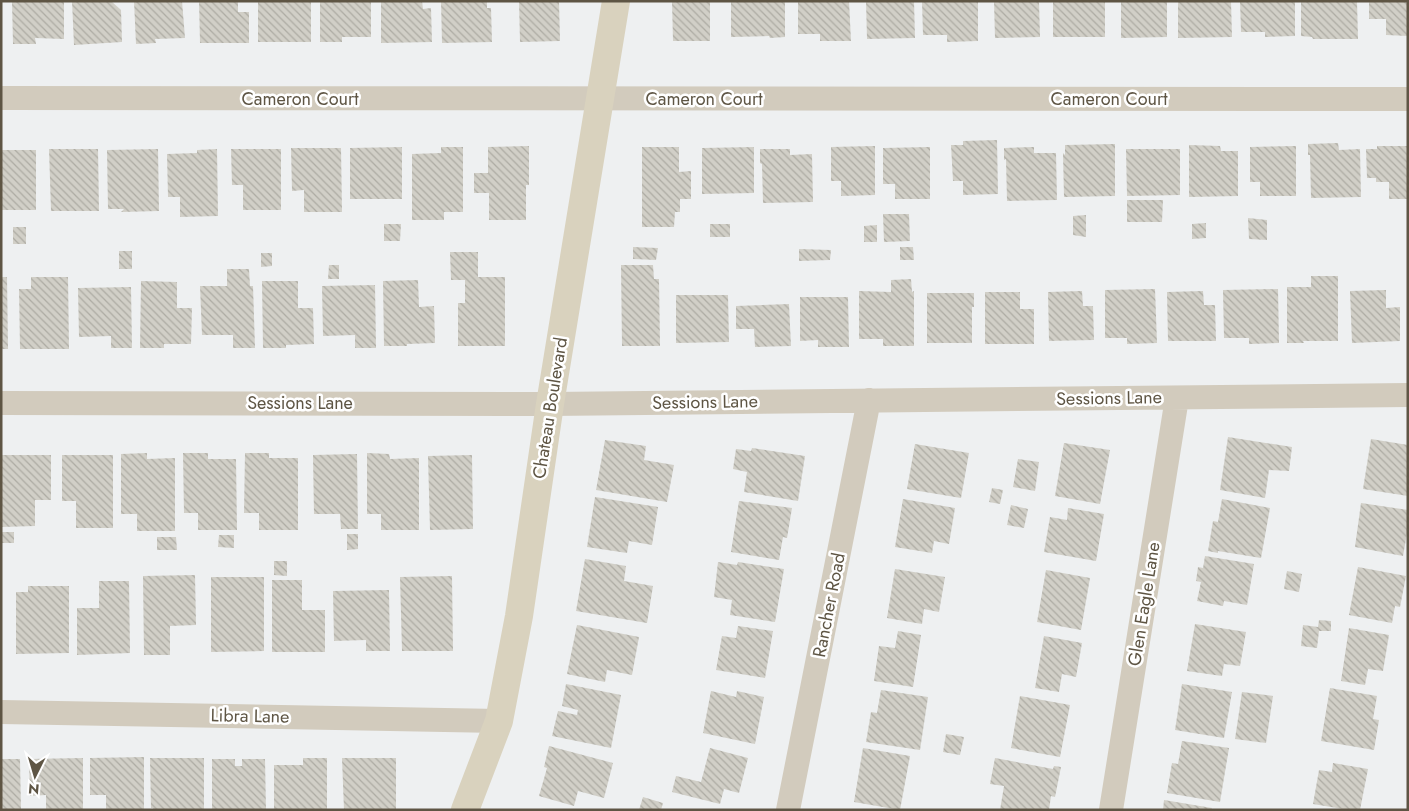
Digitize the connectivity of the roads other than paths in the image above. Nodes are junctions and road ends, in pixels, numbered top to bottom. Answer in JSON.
{"nodes":[{"id":1,"x":616,"y":1,"type":"edge"},
{"id":2,"x":1,"y":98,"type":"edge"},
{"id":3,"x":600,"y":99,"type":"junction"},
{"id":4,"x":1408,"y":99,"type":"edge"},
{"id":5,"x":1408,"y":395,"type":"edge"},
{"id":6,"x":1177,"y":398,"type":"junction"},
{"id":7,"x":869,"y":400,"type":"junction"},
{"id":8,"x":1,"y":403,"type":"edge"},
{"id":9,"x":550,"y":404,"type":"junction"},
{"id":10,"x":1,"y":712,"type":"edge"},
{"id":11,"x":499,"y":721,"type":"junction"},
{"id":12,"x":465,"y":810,"type":"edge"},
{"id":13,"x":788,"y":810,"type":"edge"},
{"id":14,"x":1111,"y":810,"type":"edge"}],
"edges":[{"from":1,"to":3,"type":"street","name":"Chateau Boulevard"},
{"from":2,"to":3,"type":"street","name":"Cameron Court"},
{"from":3,"to":4,"type":"street","name":"Cameron Court"},
{"from":3,"to":9,"type":"street","name":"Chateau Boulevard"},
{"from":5,"to":6,"type":"street","name":"Sessions Lane"},
{"from":6,"to":7,"type":"street","name":"Sessions Lane"},
{"from":6,"to":14,"type":"street","name":"Glen Eagle Lane"},
{"from":7,"to":9,"type":"street","name":"Sessions Lane"},
{"from":7,"to":13,"type":"street","name":"Rancher Road"},
{"from":8,"to":9,"type":"street","name":"Sessions Lane"},
{"from":9,"to":11,"type":"street","name":"Chateau Boulevard"},
{"from":10,"to":11,"type":"street","name":"Libra Lane"},
{"from":11,"to":12,"type":"street","name":"Chateau Boulevard"}]}
